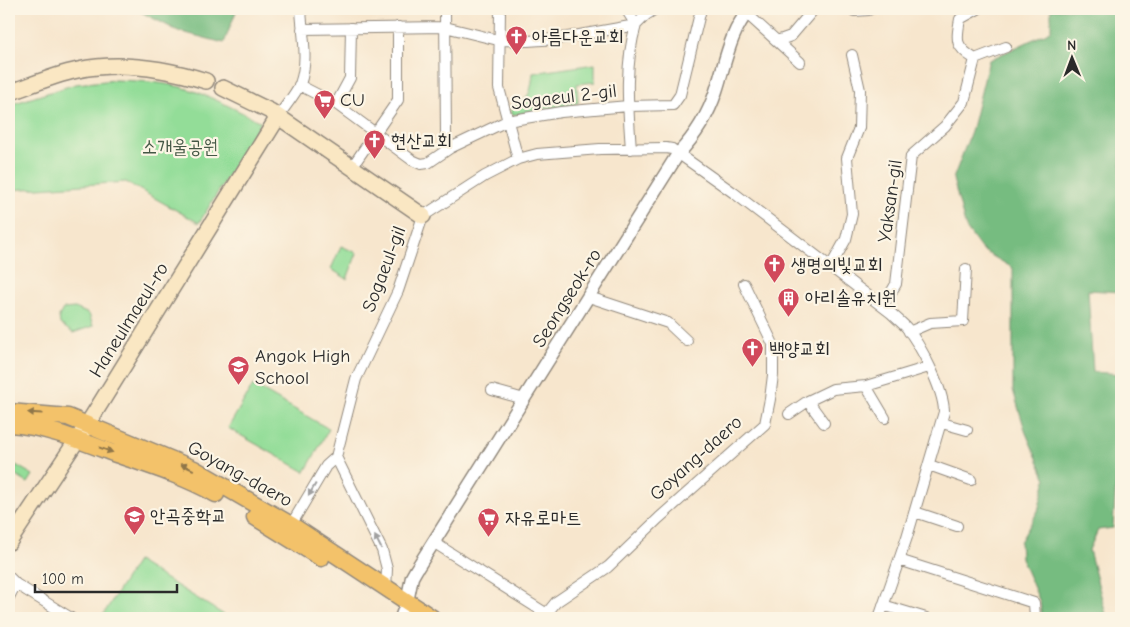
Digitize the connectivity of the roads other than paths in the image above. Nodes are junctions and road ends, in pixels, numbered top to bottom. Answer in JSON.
{"nodes":[{"id":1,"x":301,"y":9,"type":"edge"},
{"id":2,"x":445,"y":9,"type":"edge"},
{"id":3,"x":500,"y":9,"type":"edge"},
{"id":4,"x":626,"y":9,"type":"edge"},
{"id":5,"x":655,"y":9,"type":"edge"},
{"id":6,"x":701,"y":9,"type":"edge"},
{"id":7,"x":814,"y":9,"type":"edge"},
{"id":8,"x":869,"y":9,"type":"edge"},
{"id":9,"x":978,"y":9,"type":"edge"},
{"id":10,"x":748,"y":11,"type":"edge"},
{"id":11,"x":854,"y":11,"type":"dead end"},
{"id":12,"x":636,"y":25,"type":"junction"},
{"id":13,"x":444,"y":27,"type":"junction"},
{"id":14,"x":302,"y":28,"type":"junction"},
{"id":15,"x":351,"y":28,"type":"junction"},
{"id":16,"x":398,"y":28,"type":"junction"},
{"id":17,"x":498,"y":40,"type":"junction"},
{"id":18,"x":777,"y":41,"type":"junction"},
{"id":19,"x":1006,"y":47,"type":"dead end"},
{"id":20,"x":852,"y":55,"type":"dead end"},
{"id":21,"x":975,"y":59,"type":"junction"},
{"id":22,"x":800,"y":62,"type":"dead end"},
{"id":23,"x":206,"y":81,"type":"dead end"},
{"id":24,"x":299,"y":85,"type":"junction"},
{"id":25,"x":223,"y":88,"type":"dead end"},
{"id":26,"x":9,"y":93,"type":"edge"},
{"id":27,"x":336,"y":104,"type":"junction"},
{"id":28,"x":628,"y":106,"type":"junction"},
{"id":29,"x":278,"y":117,"type":"junction"},
{"id":30,"x":507,"y":121,"type":"junction"},
{"id":31,"x":376,"y":133,"type":"junction"},
{"id":32,"x":450,"y":148,"type":"junction"},
{"id":33,"x":631,"y":148,"type":"junction"},
{"id":34,"x":678,"y":154,"type":"junction"},
{"id":35,"x":518,"y":159,"type":"junction"},
{"id":36,"x":352,"y":167,"type":"junction"},
{"id":37,"x":423,"y":216,"type":"junction"},
{"id":38,"x":831,"y":266,"type":"junction"},
{"id":39,"x":966,"y":269,"type":"dead end"},
{"id":40,"x":744,"y":284,"type":"dead end"},
{"id":41,"x":590,"y":297,"type":"junction"},
{"id":42,"x":883,"y":306,"type":"junction"},
{"id":43,"x":909,"y":332,"type":"junction"},
{"id":44,"x":687,"y":340,"type":"dead end"},
{"id":45,"x":929,"y":367,"type":"junction"},
{"id":46,"x":866,"y":386,"type":"junction"},
{"id":47,"x":492,"y":390,"type":"dead end"},
{"id":48,"x":524,"y":399,"type":"junction"},
{"id":49,"x":808,"y":401,"type":"junction"},
{"id":50,"x":9,"y":412,"type":"edge"},
{"id":51,"x":789,"y":414,"type":"dead end"},
{"id":52,"x":885,"y":418,"type":"dead end"},
{"id":53,"x":824,"y":423,"type":"dead end"},
{"id":54,"x":942,"y":423,"type":"junction"},
{"id":55,"x":9,"y":424,"type":"edge"},
{"id":56,"x":87,"y":424,"type":"junction"},
{"id":57,"x":968,"y":430,"type":"dead end"},
{"id":58,"x":76,"y":440,"type":"junction"},
{"id":59,"x":336,"y":457,"type":"junction"},
{"id":60,"x":929,"y":465,"type":"junction"},
{"id":61,"x":971,"y":480,"type":"dead end"},
{"id":62,"x":914,"y":512,"type":"junction"},
{"id":63,"x":291,"y":525,"type":"junction"},
{"id":64,"x":957,"y":526,"type":"dead end"},
{"id":65,"x":9,"y":542,"type":"edge"},
{"id":66,"x":433,"y":542,"type":"junction"},
{"id":67,"x":899,"y":560,"type":"junction"},
{"id":68,"x":12,"y":581,"type":"edge"},
{"id":69,"x":386,"y":589,"type":"junction"},
{"id":70,"x":9,"y":597,"type":"edge"},
{"id":71,"x":883,"y":605,"type":"junction"},
{"id":72,"x":407,"y":613,"type":"edge"},
{"id":73,"x":545,"y":616,"type":"edge"},
{"id":74,"x":71,"y":618,"type":"edge"},
{"id":75,"x":432,"y":618,"type":"edge"},
{"id":76,"x":879,"y":618,"type":"edge"},
{"id":77,"x":926,"y":618,"type":"edge"},
{"id":78,"x":1035,"y":618,"type":"edge"}],
"edges":[{"from":1,"to":14,"type":"street"},
{"from":2,"to":13,"type":"street"},
{"from":3,"to":17,"type":"street"},
{"from":4,"to":12,"type":"street"},
{"from":5,"to":12,"type":"street"},
{"from":6,"to":28,"type":"street","name":"Sogaeul 2-gil"},
{"from":7,"to":18,"type":"street"},
{"from":8,"to":11,"type":"street"},
{"from":9,"to":21,"type":"street"},
{"from":10,"to":18,"type":"street"},
{"from":10,"to":34,"type":"street","name":"Seongseok-ro"},
{"from":12,"to":17,"type":"street"},
{"from":12,"to":28,"type":"street","name":"Sogaeul 2-gil"},
{"from":13,"to":16,"type":"street"},
{"from":13,"to":17,"type":"street"},
{"from":13,"to":32,"type":"street"},
{"from":14,"to":15,"type":"street"},
{"from":14,"to":24,"type":"street"},
{"from":15,"to":16,"type":"street"},
{"from":15,"to":27,"type":"street"},
{"from":16,"to":31,"type":"street"},
{"from":17,"to":30,"type":"street"},
{"from":18,"to":22,"type":"street"},
{"from":19,"to":21,"type":"street"},
{"from":20,"to":38,"type":"street"},
{"from":21,"to":42,"type":"street","name":"Yaksan-gil"},
{"from":23,"to":26,"type":"main road"},
{"from":24,"to":27,"type":"street","name":"Sogaeul 2-gil"},
{"from":24,"to":29,"type":"street"},
{"from":25,"to":29,"type":"main road"},
{"from":27,"to":31,"type":"street","name":"Sogaeul 2-gil"},
{"from":28,"to":30,"type":"street","name":"Sogaeul 2-gil"},
{"from":28,"to":33,"type":"street"},
{"from":29,"to":36,"type":"main road"},
{"from":29,"to":56,"type":"main road","name":"Haneulmaeul-ro"},
{"from":30,"to":32,"type":"street","name":"Sogaeul 2-gil"},
{"from":30,"to":35,"type":"street"},
{"from":31,"to":32,"type":"street","name":"Sogaeul 2-gil"},
{"from":31,"to":36,"type":"street"},
{"from":33,"to":34,"type":"street","name":"Sogaeul-gil"},
{"from":33,"to":35,"type":"street","name":"Sogaeul-gil"},
{"from":34,"to":38,"type":"street"},
{"from":34,"to":41,"type":"street","name":"Seongseok-ro"},
{"from":35,"to":37,"type":"street","name":"Sogaeul-gil"},
{"from":36,"to":37,"type":"main road"},
{"from":37,"to":59,"type":"street","name":"Sogaeul-gil"},
{"from":38,"to":42,"type":"street"},
{"from":39,"to":43,"type":"street"},
{"from":40,"to":73,"type":"street","name":"Goyang-daero"},
{"from":41,"to":44,"type":"street"},
{"from":41,"to":48,"type":"street","name":"Seongseok-ro"},
{"from":42,"to":43,"type":"street"},
{"from":43,"to":45,"type":"street"},
{"from":45,"to":46,"type":"street"},
{"from":45,"to":54,"type":"street"},
{"from":46,"to":49,"type":"street"},
{"from":46,"to":52,"type":"street"},
{"from":47,"to":48,"type":"street"},
{"from":48,"to":66,"type":"street","name":"Seongseok-ro"},
{"from":49,"to":51,"type":"street"},
{"from":49,"to":53,"type":"street"},
{"from":56,"to":50,"type":"main road","name":"Goyang-daero","one_way":true},
{"from":54,"to":57,"type":"street"},
{"from":54,"to":60,"type":"street"},
{"from":55,"to":58,"type":"main road","name":"Goyang-daero"},
{"from":56,"to":58,"type":"main road","name":"Haneulmaeul-ro"},
{"from":63,"to":56,"type":"main road","name":"Goyang-daero","one_way":true},
{"from":58,"to":65,"type":"main road","name":"Haneulmaeul-ro"},
{"from":58,"to":72,"type":"main road","name":"Goyang-daero","one_way":true},
{"from":59,"to":63,"type":"street","one_way":true},
{"from":69,"to":59,"type":"street","one_way":true},
{"from":60,"to":61,"type":"street"},
{"from":60,"to":62,"type":"street"},
{"from":62,"to":64,"type":"street"},
{"from":62,"to":67,"type":"street"},
{"from":63,"to":69,"type":"main road","name":"Goyang-daero"},
{"from":66,"to":72,"type":"street","name":"Seongseok-ro"},
{"from":66,"to":73,"type":"street"},
{"from":67,"to":71,"type":"street"},
{"from":67,"to":78,"type":"street"},
{"from":68,"to":70,"type":"street"},
{"from":68,"to":74,"type":"street"},
{"from":69,"to":72,"type":"main road","name":"Goyang-daero"},
{"from":71,"to":76,"type":"street"},
{"from":71,"to":77,"type":"street"},
{"from":72,"to":75,"type":"main road","name":"Goyang-daero"}]}
